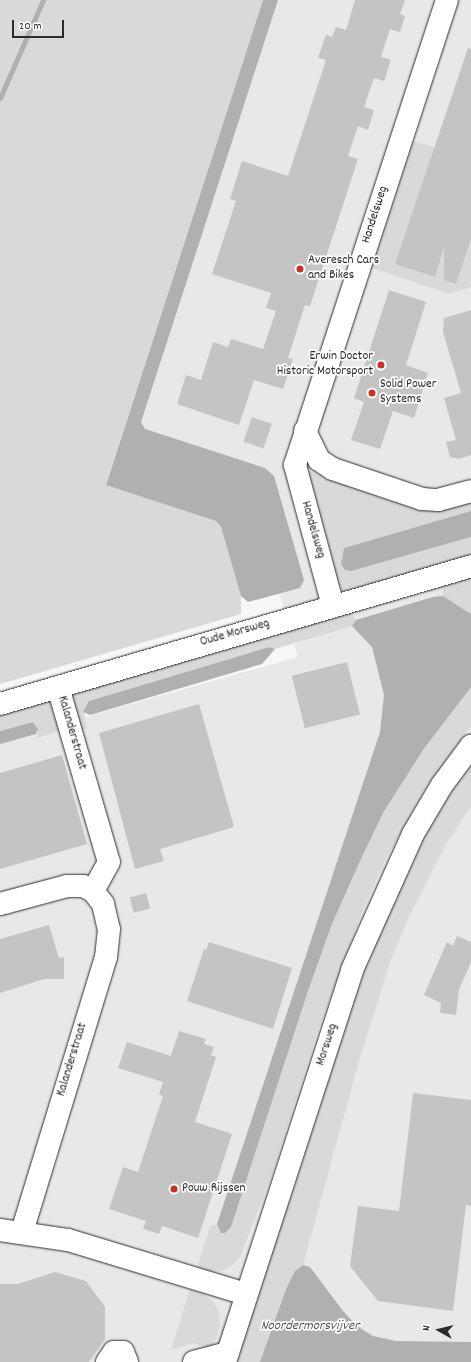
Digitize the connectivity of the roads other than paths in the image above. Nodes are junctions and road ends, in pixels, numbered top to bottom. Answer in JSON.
{"nodes":[{"id":1,"x":447,"y":0,"type":"edge"},
{"id":2,"x":305,"y":431,"type":"junction"},
{"id":3,"x":471,"y":491,"type":"edge"},
{"id":4,"x":471,"y":566,"type":"edge"},
{"id":5,"x":333,"y":606,"type":"junction"},
{"id":6,"x":58,"y":687,"type":"junction"},
{"id":7,"x":0,"y":704,"type":"edge"},
{"id":8,"x":471,"y":746,"type":"edge"},
{"id":9,"x":93,"y":891,"type":"junction"},
{"id":10,"x":0,"y":904,"type":"edge"},
{"id":11,"x":0,"y":1230,"type":"edge"},
{"id":12,"x":22,"y":1231,"type":"junction"},
{"id":13,"x":246,"y":1294,"type":"junction"},
{"id":14,"x":226,"y":1357,"type":"edge"},
{"id":15,"x":107,"y":1362,"type":"edge"},
{"id":16,"x":127,"y":1362,"type":"edge"},
{"id":17,"x":194,"y":1362,"type":"edge"}],
"edges":[{"from":1,"to":2,"type":"street","name":"Handelsweg"},
{"from":2,"to":3,"type":"street"},
{"from":2,"to":5,"type":"street","name":"Handelsweg"},
{"from":4,"to":5,"type":"street","name":"Oude Morsweg"},
{"from":5,"to":6,"type":"street","name":"Oude Morsweg"},
{"from":6,"to":7,"type":"street","name":"Oude Morsweg"},
{"from":6,"to":9,"type":"street","name":"Kalanderstraat"},
{"from":8,"to":13,"type":"street","name":"Morsweg"},
{"from":9,"to":10,"type":"street"},
{"from":9,"to":12,"type":"street","name":"Kalanderstraat"},
{"from":11,"to":12,"type":"street"},
{"from":12,"to":13,"type":"street"},
{"from":13,"to":14,"type":"street","name":"Morsweg"},
{"from":14,"to":17,"type":"street"},
{"from":15,"to":16,"type":"street"}]}
